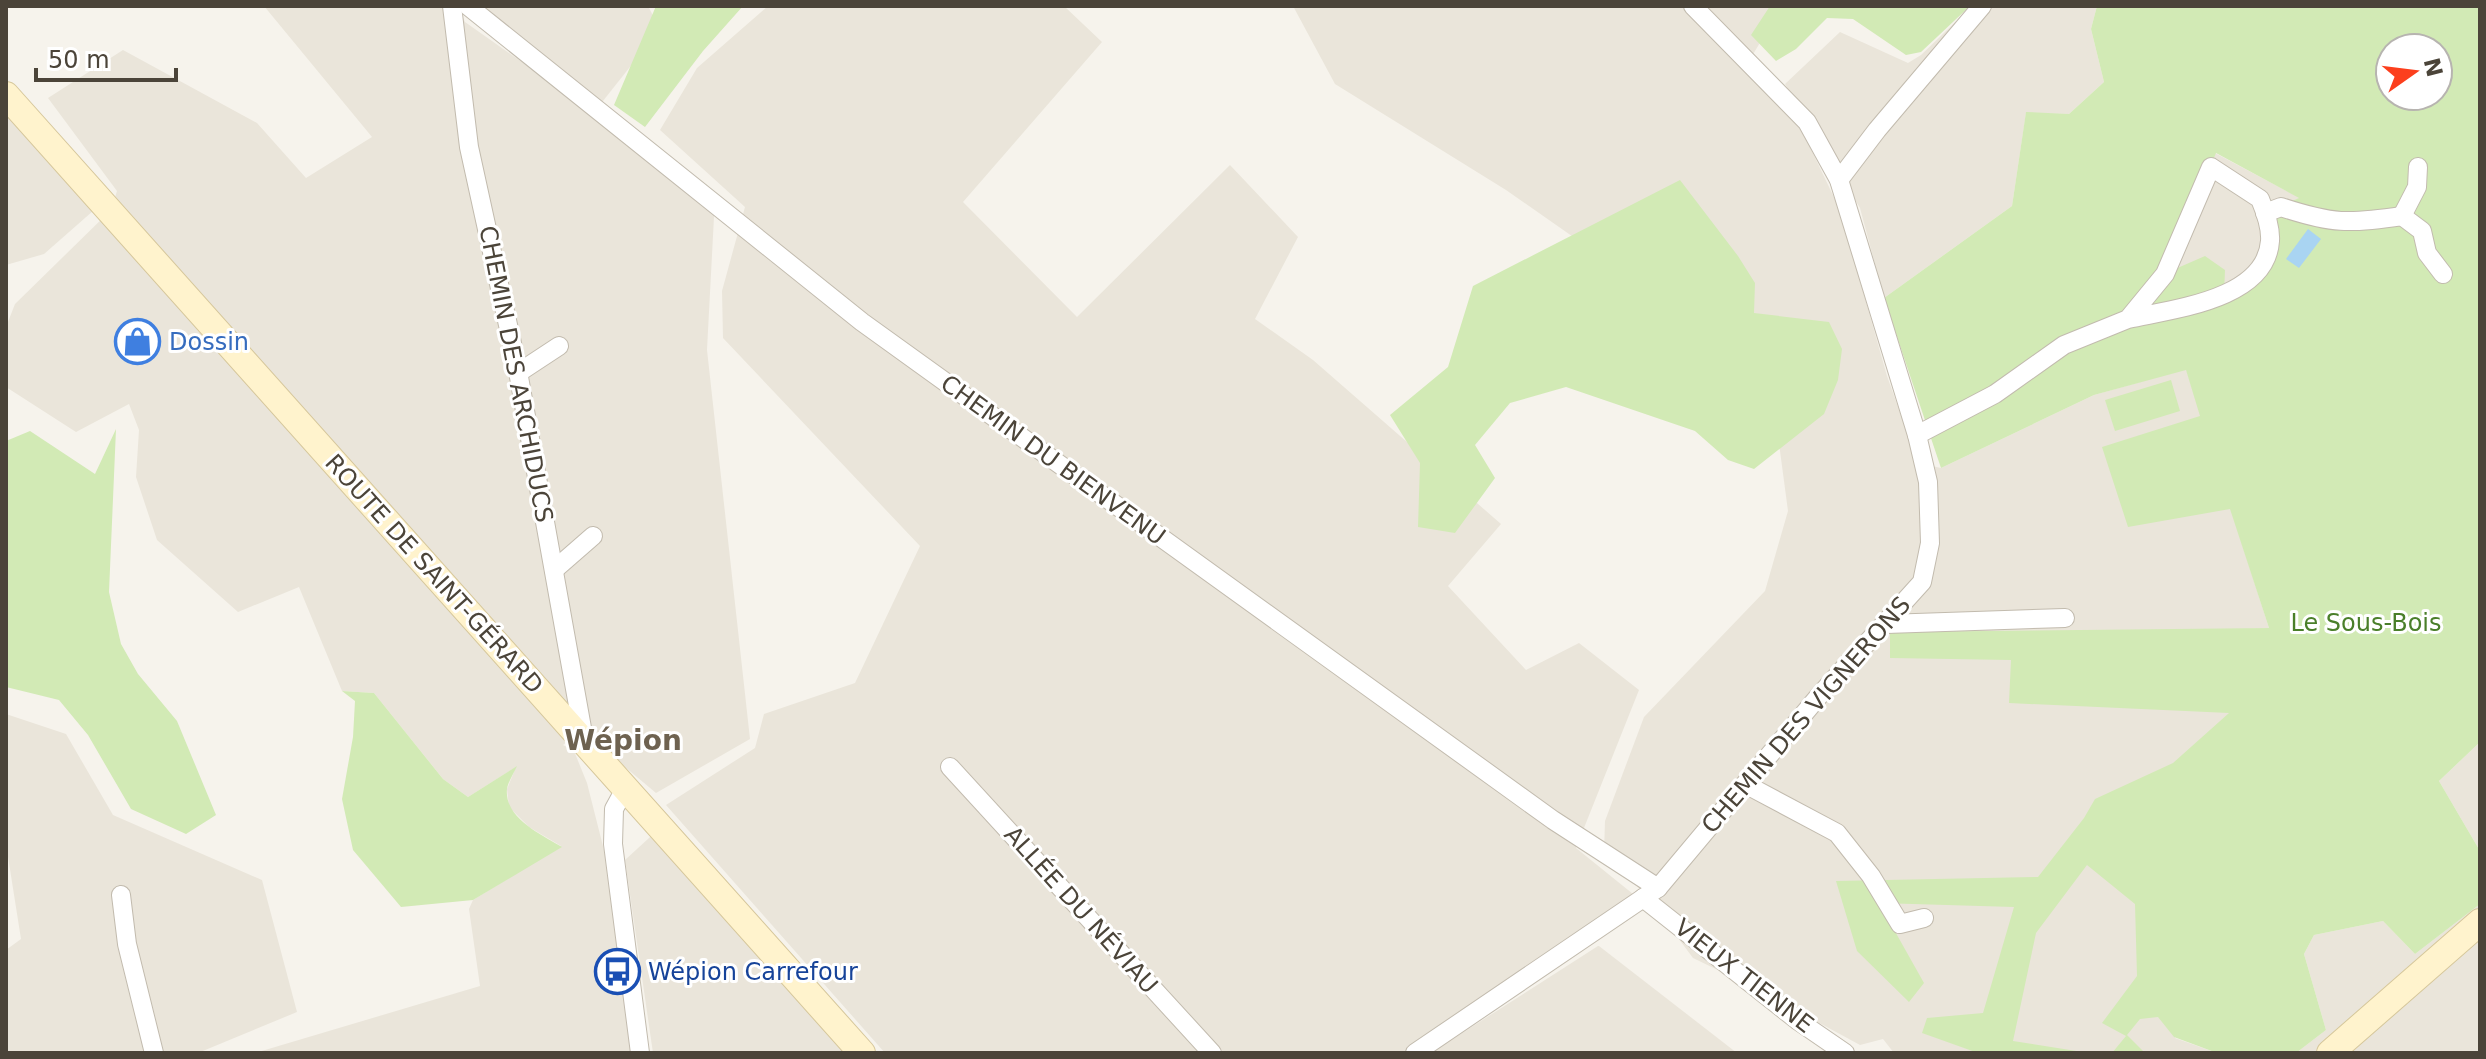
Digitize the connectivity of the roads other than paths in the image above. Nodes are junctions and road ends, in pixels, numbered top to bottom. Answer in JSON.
{"nodes":[{"id":1,"x":452,"y":6,"type":"edge"},
{"id":2,"x":468,"y":6,"type":"edge"},
{"id":3,"x":1693,"y":6,"type":"edge"},
{"id":4,"x":1982,"y":6,"type":"edge"},
{"id":5,"x":6,"y":95,"type":"edge"},
{"id":6,"x":2418,"y":167,"type":"dead end"},
{"id":7,"x":1839,"y":180,"type":"junction"},
{"id":8,"x":2265,"y":213,"type":"junction"},
{"id":9,"x":2402,"y":216,"type":"junction"},
{"id":10,"x":2443,"y":274,"type":"dead end"},
{"id":11,"x":2128,"y":319,"type":"junction"},
{"id":12,"x":559,"y":346,"type":"dead end"},
{"id":13,"x":518,"y":373,"type":"junction"},
{"id":14,"x":1917,"y":435,"type":"junction"},
{"id":15,"x":593,"y":536,"type":"dead end"},
{"id":16,"x":554,"y":570,"type":"junction"},
{"id":17,"x":2065,"y":618,"type":"dead end"},
{"id":18,"x":1886,"y":624,"type":"junction"},
{"id":19,"x":584,"y":742,"type":"junction"},
{"id":20,"x":950,"y":767,"type":"dead end"},
{"id":21,"x":1745,"y":784,"type":"junction"},
{"id":22,"x":626,"y":787,"type":"junction"},
{"id":23,"x":1651,"y":893,"type":"junction"},
{"id":24,"x":121,"y":895,"type":"dead end"},
{"id":25,"x":1924,"y":918,"type":"dead end"},
{"id":26,"x":2480,"y":922,"type":"edge"},
{"id":27,"x":154,"y":1053,"type":"edge"},
{"id":28,"x":640,"y":1053,"type":"edge"},
{"id":29,"x":862,"y":1053,"type":"edge"},
{"id":30,"x":1212,"y":1053,"type":"edge"},
{"id":31,"x":1415,"y":1053,"type":"edge"},
{"id":32,"x":1845,"y":1053,"type":"edge"},
{"id":33,"x":2330,"y":1053,"type":"edge"}],
"edges":[{"from":1,"to":13,"type":"street","name":"CHEMIN DES ARCHIDUCS"},
{"from":2,"to":23,"type":"street","name":"CHEMIN DU BIENVENU"},
{"from":3,"to":7,"type":"street","name":"CHEMIN DES VIGNERONS"},
{"from":4,"to":7,"type":"street"},
{"from":5,"to":19,"type":"main road","name":"ROUTE DE SAINT-GÉRARD"},
{"from":6,"to":9,"type":"street"},
{"from":7,"to":14,"type":"street","name":"CHEMIN DES VIGNERONS"},
{"from":8,"to":9,"type":"street"},
{"from":8,"to":11,"type":"street"},
{"from":8,"to":11,"type":"street"},
{"from":9,"to":10,"type":"street"},
{"from":11,"to":14,"type":"street"},
{"from":12,"to":13,"type":"street"},
{"from":13,"to":16,"type":"street","name":"CHEMIN DES ARCHIDUCS"},
{"from":14,"to":18,"type":"street","name":"CHEMIN DES VIGNERONS"},
{"from":15,"to":16,"type":"street"},
{"from":16,"to":19,"type":"street","name":"CHEMIN DES ARCHIDUCS"},
{"from":17,"to":18,"type":"street"},
{"from":18,"to":21,"type":"street","name":"CHEMIN DES VIGNERONS"},
{"from":19,"to":22,"type":"main road","name":"ROUTE DE SAINT-GÉRARD"},
{"from":20,"to":30,"type":"street","name":"ALLÉE DU NÉVIAU"},
{"from":21,"to":23,"type":"street","name":"CHEMIN DES VIGNERONS"},
{"from":21,"to":25,"type":"street"},
{"from":22,"to":28,"type":"street"},
{"from":22,"to":29,"type":"main road","name":"ROUTE DE SAINT-GÉRARD"},
{"from":23,"to":31,"type":"street","name":"CHEMIN DES VIGNERONS"},
{"from":23,"to":32,"type":"street","name":"VIEUX TIENNE"},
{"from":24,"to":27,"type":"street"},
{"from":26,"to":33,"type":"main road"}]}
